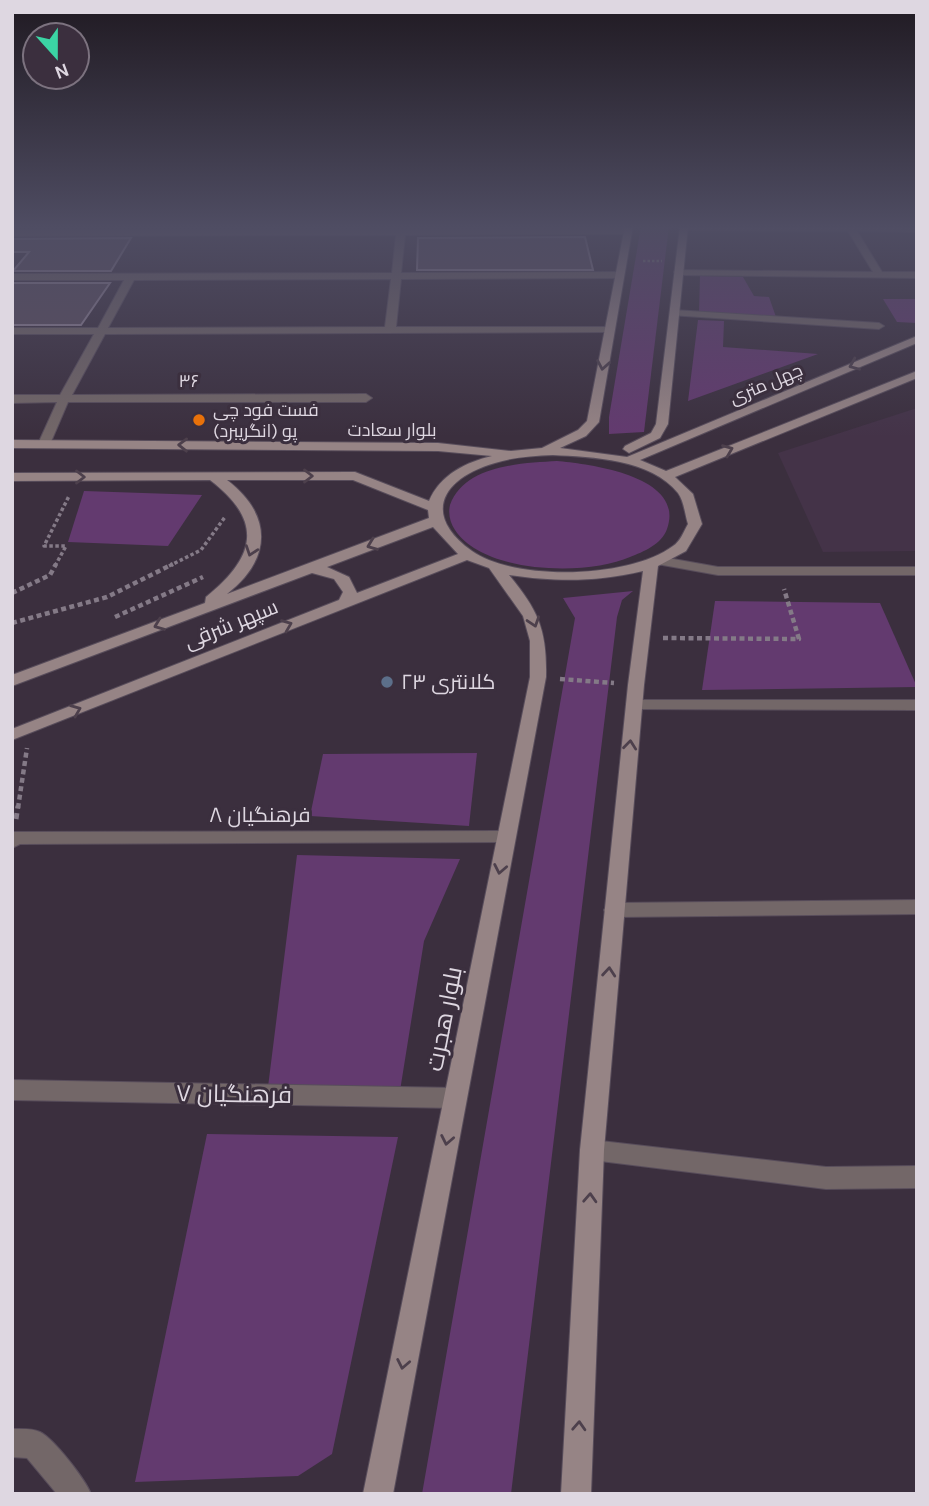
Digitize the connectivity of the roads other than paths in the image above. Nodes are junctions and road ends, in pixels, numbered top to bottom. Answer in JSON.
{"nodes":[{"id":1,"x":120,"y":296,"type":"edge"},
{"id":2,"x":394,"y":296,"type":"edge"},
{"id":3,"x":615,"y":296,"type":"edge"},
{"id":4,"x":676,"y":296,"type":"edge"},
{"id":5,"x":674,"y":313,"type":"junction"},
{"id":6,"x":879,"y":326,"type":"dead end"},
{"id":7,"x":390,"y":330,"type":"junction"},
{"id":8,"x":609,"y":330,"type":"junction"},
{"id":9,"x":12,"y":331,"type":"edge"},
{"id":10,"x":101,"y":331,"type":"junction"},
{"id":11,"x":917,"y":339,"type":"edge"},
{"id":12,"x":917,"y":374,"type":"edge"},
{"id":13,"x":366,"y":398,"type":"dead end"},
{"id":14,"x":12,"y":399,"type":"edge"},
{"id":15,"x":64,"y":399,"type":"junction"},
{"id":16,"x":44,"y":443,"type":"junction"},
{"id":17,"x":12,"y":444,"type":"edge"},
{"id":18,"x":348,"y":447,"type":"junction"},
{"id":19,"x":526,"y":453,"type":"junction"},
{"id":20,"x":613,"y":457,"type":"junction"},
{"id":21,"x":628,"y":461,"type":"junction"},
{"id":22,"x":355,"y":475,"type":"junction"},
{"id":23,"x":665,"y":476,"type":"junction"},
{"id":24,"x":12,"y":477,"type":"edge"},
{"id":25,"x":214,"y":477,"type":"junction"},
{"id":26,"x":435,"y":514,"type":"junction"},
{"id":27,"x":467,"y":555,"type":"junction"},
{"id":28,"x":657,"y":563,"type":"junction"},
{"id":29,"x":495,"y":567,"type":"junction"},
{"id":30,"x":309,"y":568,"type":"junction"},
{"id":31,"x":917,"y":571,"type":"edge"},
{"id":32,"x":346,"y":601,"type":"junction"},
{"id":33,"x":194,"y":612,"type":"junction"},
{"id":34,"x":12,"y":681,"type":"edge"},
{"id":35,"x":635,"y":695,"type":"junction"},
{"id":36,"x":917,"y":705,"type":"edge"},
{"id":37,"x":12,"y":736,"type":"edge"},
{"id":38,"x":506,"y":837,"type":"junction"},
{"id":39,"x":13,"y":840,"type":"edge"},
{"id":40,"x":917,"y":907,"type":"edge"},
{"id":41,"x":614,"y":911,"type":"junction"},
{"id":42,"x":12,"y":1090,"type":"edge"},
{"id":43,"x":455,"y":1098,"type":"junction"},
{"id":44,"x":592,"y":1150,"type":"junction"},
{"id":45,"x":917,"y":1177,"type":"edge"},
{"id":46,"x":12,"y":1443,"type":"edge"},
{"id":47,"x":76,"y":1494,"type":"edge"},
{"id":48,"x":378,"y":1494,"type":"edge"},
{"id":49,"x":576,"y":1494,"type":"edge"}],
"edges":[{"from":1,"to":10,"type":"street"},
{"from":2,"to":7,"type":"street"},
{"from":3,"to":8,"type":"main road"},
{"from":4,"to":5,"type":"main road"},
{"from":5,"to":6,"type":"street"},
{"from":5,"to":20,"type":"main road"},
{"from":7,"to":8,"type":"street"},
{"from":7,"to":10,"type":"street"},
{"from":8,"to":19,"type":"main road","one_way":true},
{"from":9,"to":10,"type":"street"},
{"from":10,"to":15,"type":"street"},
{"from":11,"to":21,"type":"main road","name":"چهل متری","one_way":true},
{"from":23,"to":12,"type":"main road","one_way":true},
{"from":13,"to":15,"type":"street","name":"۳۶"},
{"from":14,"to":15,"type":"street","name":"۳۶"},
{"from":15,"to":16,"type":"street"},
{"from":16,"to":17,"type":"main road","name":"بلوار سعادت"},
{"from":18,"to":16,"type":"main road","name":"بلوار سعادت","one_way":true},
{"from":18,"to":19,"type":"main road","name":"بلوار سعادت"},
{"from":18,"to":22,"type":"main road"},
{"from":19,"to":20,"type":"main road"},
{"from":19,"to":26,"type":"main road"},
{"from":20,"to":21,"type":"main road"},
{"from":21,"to":23,"type":"main road"},
{"from":25,"to":22,"type":"main road","one_way":true},
{"from":22,"to":26,"type":"main road"},
{"from":23,"to":28,"type":"main road"},
{"from":24,"to":25,"type":"main road","one_way":true},
{"from":25,"to":33,"type":"main road","one_way":true},
{"from":26,"to":27,"type":"main road"},
{"from":26,"to":30,"type":"main road","name":"سپهر شرقی","one_way":true},
{"from":27,"to":29,"type":"main road"},
{"from":27,"to":32,"type":"main road","name":"سپهر شرقی"},
{"from":28,"to":29,"type":"main road"},
{"from":28,"to":31,"type":"street"},
{"from":28,"to":35,"type":"main road"},
{"from":29,"to":38,"type":"main road","name":"بلوار هجرت","one_way":true},
{"from":30,"to":32,"type":"main road"},
{"from":30,"to":33,"type":"main road","name":"سپهر شرقی"},
{"from":37,"to":32,"type":"main road","name":"سپهر شرقی","one_way":true},
{"from":33,"to":34,"type":"main road","name":"سپهر شرقی","one_way":true},
{"from":35,"to":36,"type":"street"},
{"from":41,"to":35,"type":"main road","one_way":true},
{"from":38,"to":39,"type":"street","name":"فرهنگیان ۸"},
{"from":38,"to":43,"type":"main road","name":"بلوار هجرت","one_way":true},
{"from":40,"to":41,"type":"street"},
{"from":44,"to":41,"type":"main road","one_way":true},
{"from":42,"to":43,"type":"street","name":"فرهنگیان ۷"},
{"from":43,"to":48,"type":"main road","name":"بلوار هجرت","one_way":true},
{"from":44,"to":45,"type":"street"},
{"from":49,"to":44,"type":"main road","one_way":true},
{"from":46,"to":47,"type":"street"}]}
